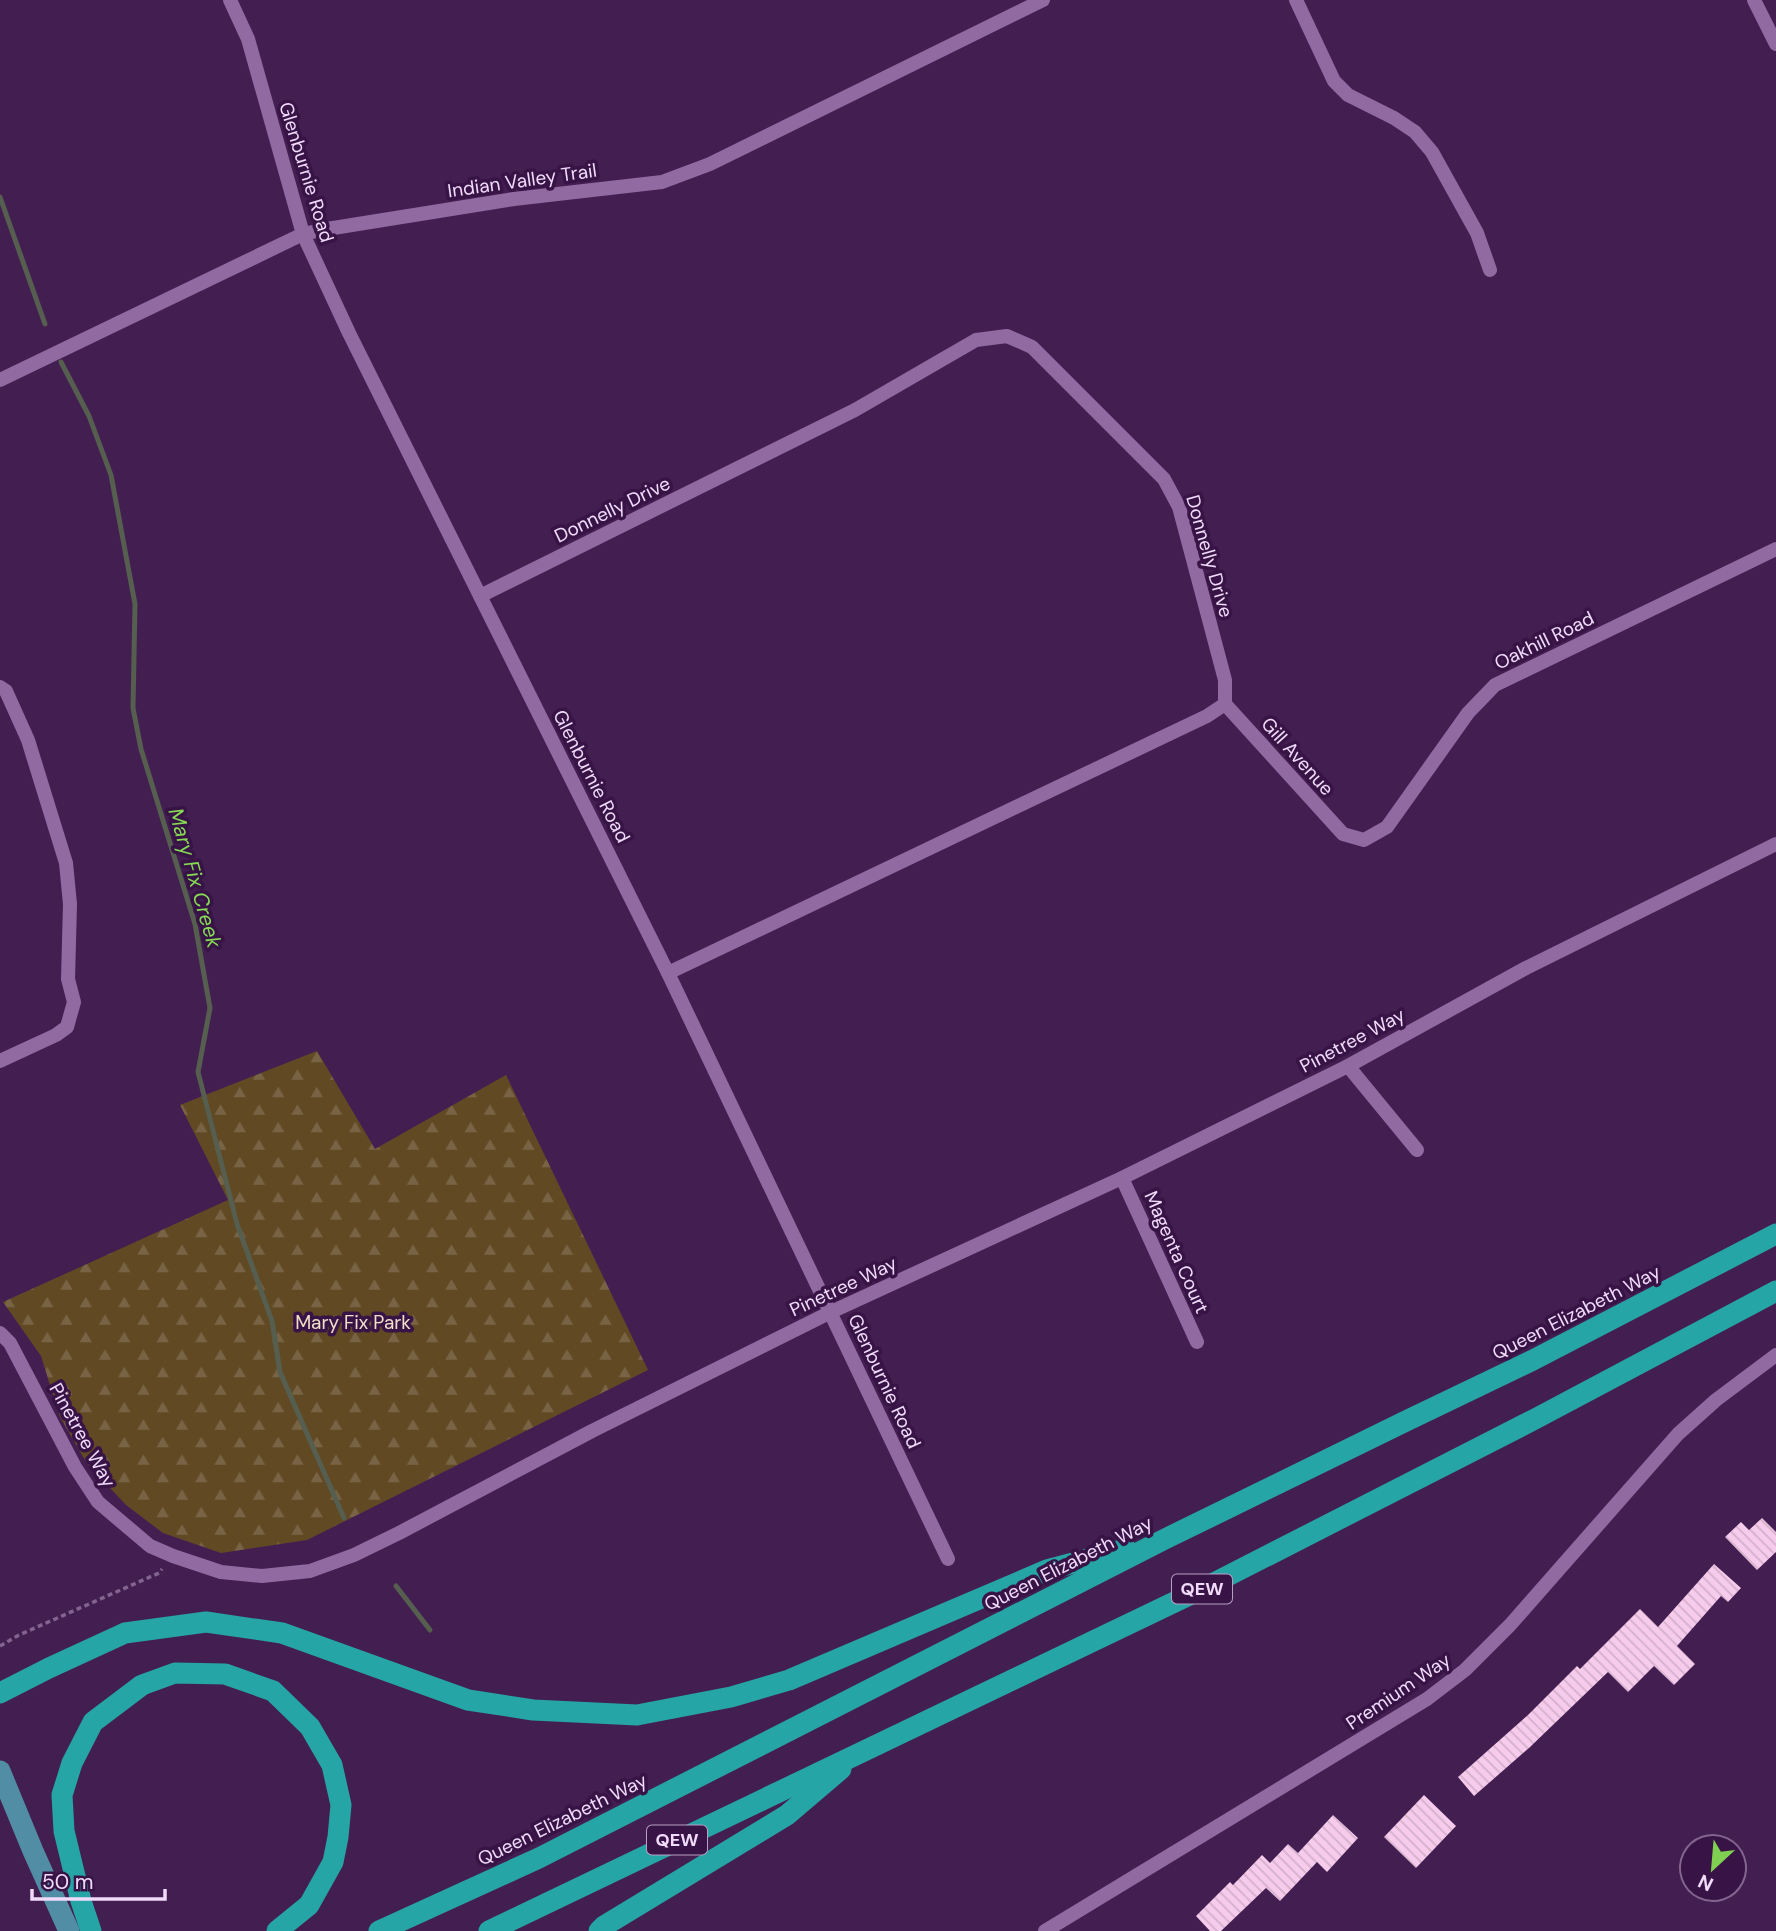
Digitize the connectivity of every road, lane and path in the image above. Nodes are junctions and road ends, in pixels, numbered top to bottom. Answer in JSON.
{"nodes":[{"id":1,"x":230,"y":0,"type":"edge"},
{"id":2,"x":1043,"y":0,"type":"edge"},
{"id":3,"x":1296,"y":0,"type":"edge"},
{"id":4,"x":1754,"y":0,"type":"edge"},
{"id":5,"x":1776,"y":44,"type":"edge"},
{"id":6,"x":303,"y":234,"type":"junction"},
{"id":7,"x":1490,"y":270,"type":"dead end"},
{"id":8,"x":0,"y":380,"type":"edge"},
{"id":9,"x":1776,"y":549,"type":"edge"},
{"id":10,"x":480,"y":596,"type":"junction"},
{"id":11,"x":0,"y":687,"type":"edge"},
{"id":12,"x":1225,"y":704,"type":"junction"},
{"id":13,"x":1343,"y":835,"type":"joint"},
{"id":14,"x":1776,"y":844,"type":"edge"},
{"id":15,"x":668,"y":973,"type":"junction"},
{"id":16,"x":0,"y":1062,"type":"edge"},
{"id":17,"x":1348,"y":1066,"type":"junction"},
{"id":18,"x":1417,"y":1150,"type":"dead end"},
{"id":19,"x":1122,"y":1178,"type":"junction"},
{"id":20,"x":1776,"y":1234,"type":"edge"},
{"id":21,"x":1776,"y":1291,"type":"edge"},
{"id":22,"x":831,"y":1312,"type":"junction"},
{"id":23,"x":0,"y":1333,"type":"edge"},
{"id":24,"x":1197,"y":1342,"type":"dead end"},
{"id":25,"x":1776,"y":1355,"type":"edge"},
{"id":26,"x":1165,"y":1539,"type":"junction"},
{"id":27,"x":173,"y":1556,"type":"junction"},
{"id":28,"x":948,"y":1559,"type":"dead end"},
{"id":29,"x":0,"y":1646,"type":"edge"},
{"id":30,"x":0,"y":1693,"type":"edge"},
{"id":31,"x":864,"y":1750,"type":"junction"},
{"id":32,"x":0,"y":1770,"type":"edge"},
{"id":33,"x":69,"y":1931,"type":"edge"},
{"id":34,"x":91,"y":1931,"type":"edge"},
{"id":35,"x":277,"y":1931,"type":"edge"},
{"id":36,"x":379,"y":1931,"type":"edge"},
{"id":37,"x":489,"y":1931,"type":"edge"},
{"id":38,"x":599,"y":1931,"type":"edge"},
{"id":39,"x":1045,"y":1931,"type":"edge"}],
"edges":[{"from":1,"to":6,"type":"street","name":"Glenburnie Road"},
{"from":2,"to":6,"type":"street","name":"Indian Valley Trail"},
{"from":3,"to":7,"type":"street"},
{"from":4,"to":5,"type":"street"},
{"from":6,"to":8,"type":"street","name":"Indian Valley Trail"},
{"from":6,"to":10,"type":"street","name":"Glenburnie Road"},
{"from":9,"to":13,"type":"street","name":"Oakhill Road"},
{"from":10,"to":12,"type":"street","name":"Donnelly Drive"},
{"from":10,"to":15,"type":"street","name":"Glenburnie Road"},
{"from":11,"to":16,"type":"street"},
{"from":12,"to":13,"type":"street","name":"Gill Avenue"},
{"from":12,"to":15,"type":"street"},
{"from":14,"to":17,"type":"street","name":"Pinetree Way"},
{"from":15,"to":22,"type":"street","name":"Glenburnie Road"},
{"from":17,"to":18,"type":"street"},
{"from":17,"to":19,"type":"street","name":"Pinetree Way"},
{"from":19,"to":22,"type":"street","name":"Pinetree Way"},
{"from":19,"to":24,"type":"street","name":"Magenta Court"},
{"from":20,"to":26,"type":"highway","name":"Queen Elizabeth Way","number":"QEW"},
{"from":21,"to":31,"type":"highway","number":"QEW"},
{"from":22,"to":27,"type":"street","name":"Pinetree Way"},
{"from":22,"to":28,"type":"street","name":"Glenburnie Road"},
{"from":23,"to":27,"type":"street","name":"Pinetree Way"},
{"from":25,"to":39,"type":"street","name":"Premium Way"},
{"from":26,"to":30,"type":"highway"},
{"from":26,"to":36,"type":"highway","name":"Queen Elizabeth Way","number":"QEW"},
{"from":27,"to":29,"type":"path"},
{"from":31,"to":37,"type":"highway","number":"QEW"},
{"from":31,"to":38,"type":"highway"},
{"from":32,"to":33,"type":"main road"},
{"from":34,"to":35,"type":"highway"}]}
